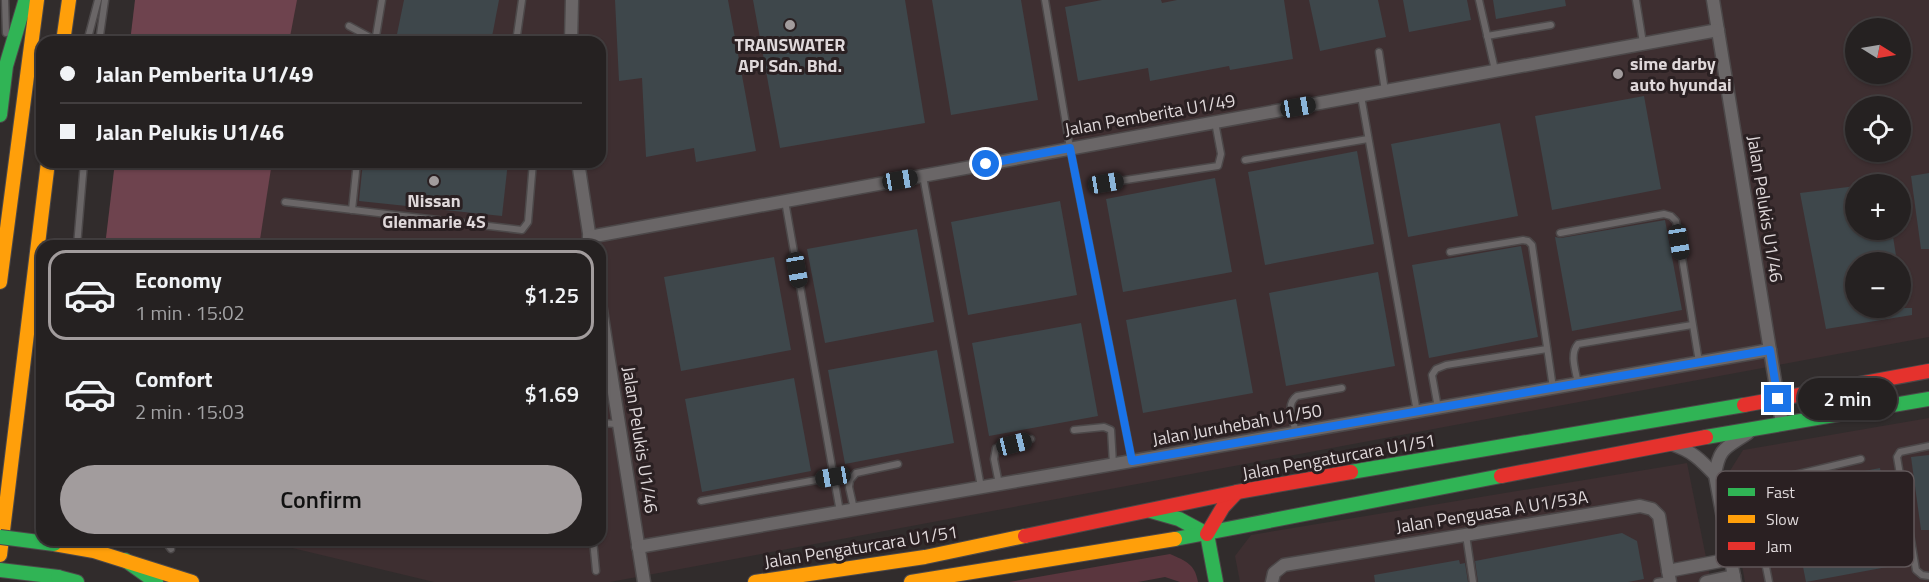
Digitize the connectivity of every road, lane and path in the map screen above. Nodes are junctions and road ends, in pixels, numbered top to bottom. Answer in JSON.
{"nodes":[{"id":1,"x":5,"y":0,"type":"edge"},
{"id":2,"x":26,"y":0,"type":"edge"},
{"id":3,"x":36,"y":0,"type":"edge"},
{"id":4,"x":69,"y":0,"type":"edge"},
{"id":5,"x":98,"y":0,"type":"edge"},
{"id":6,"x":105,"y":0,"type":"edge"},
{"id":7,"x":382,"y":0,"type":"edge"},
{"id":8,"x":522,"y":0,"type":"edge"},
{"id":9,"x":572,"y":0,"type":"edge"},
{"id":10,"x":1045,"y":0,"type":"edge"},
{"id":11,"x":1479,"y":0,"type":"edge"},
{"id":12,"x":1636,"y":0,"type":"edge"},
{"id":13,"x":1713,"y":0,"type":"edge"},
{"id":14,"x":1551,"y":25,"type":"dead end"},
{"id":15,"x":349,"y":26,"type":"dead end"},
{"id":16,"x":1718,"y":30,"type":"junction"},
{"id":17,"x":64,"y":36,"type":"edge"},
{"id":18,"x":89,"y":36,"type":"edge"},
{"id":19,"x":100,"y":36,"type":"edge"},
{"id":20,"x":366,"y":36,"type":"edge"},
{"id":21,"x":376,"y":36,"type":"edge"},
{"id":22,"x":517,"y":36,"type":"edge"},
{"id":23,"x":571,"y":36,"type":"edge"},
{"id":24,"x":1487,"y":36,"type":"junction"},
{"id":25,"x":1643,"y":43,"type":"junction"},
{"id":26,"x":1379,"y":52,"type":"dead end"},
{"id":27,"x":6,"y":66,"type":"junction"},
{"id":28,"x":1495,"y":70,"type":"junction"},
{"id":29,"x":1385,"y":91,"type":"junction"},
{"id":30,"x":1361,"y":95,"type":"junction"},
{"id":31,"x":0,"y":115,"type":"edge"},
{"id":32,"x":1215,"y":122,"type":"junction"},
{"id":33,"x":1368,"y":139,"type":"junction"},
{"id":34,"x":1070,"y":148,"type":"junction"},
{"id":35,"x":1245,"y":160,"type":"dead end"},
{"id":36,"x":47,"y":168,"type":"edge"},
{"id":37,"x":54,"y":168,"type":"edge"},
{"id":38,"x":84,"y":168,"type":"edge"},
{"id":39,"x":356,"y":168,"type":"edge"},
{"id":40,"x":532,"y":168,"type":"edge"},
{"id":41,"x":579,"y":168,"type":"edge"},
{"id":42,"x":923,"y":176,"type":"junction"},
{"id":43,"x":1106,"y":183,"type":"dead end"},
{"id":44,"x":785,"y":201,"type":"junction"},
{"id":45,"x":285,"y":202,"type":"dead end"},
{"id":46,"x":352,"y":210,"type":"junction"},
{"id":47,"x":40,"y":225,"type":"junction"},
{"id":48,"x":1560,"y":233,"type":"dead end"},
{"id":49,"x":38,"y":240,"type":"edge"},
{"id":50,"x":78,"y":240,"type":"edge"},
{"id":51,"x":590,"y":240,"type":"edge"},
{"id":52,"x":595,"y":240,"type":"edge"},
{"id":53,"x":1450,"y":252,"type":"dead end"},
{"id":54,"x":36,"y":258,"type":"edge"},
{"id":55,"x":0,"y":282,"type":"edge"},
{"id":56,"x":1692,"y":325,"type":"junction"},
{"id":57,"x":1547,"y":349,"type":"junction"},
{"id":58,"x":1770,"y":350,"type":"junction"},
{"id":59,"x":606,"y":360,"type":"edge"},
{"id":60,"x":1699,"y":363,"type":"junction"},
{"id":61,"x":1929,"y":371,"type":"edge"},
{"id":62,"x":1578,"y":384,"type":"junction"},
{"id":63,"x":1342,"y":388,"type":"dead end"},
{"id":64,"x":1553,"y":388,"type":"junction"},
{"id":65,"x":1778,"y":399,"type":"junction"},
{"id":66,"x":1929,"y":399,"type":"edge"},
{"id":67,"x":1438,"y":408,"type":"junction"},
{"id":68,"x":1417,"y":412,"type":"junction"},
{"id":69,"x":606,"y":423,"type":"edge"},
{"id":70,"x":619,"y":424,"type":"junction"},
{"id":71,"x":1782,"y":424,"type":"junction"},
{"id":72,"x":1754,"y":429,"type":"junction"},
{"id":73,"x":1074,"y":430,"type":"dead end"},
{"id":74,"x":1296,"y":433,"type":"junction"},
{"id":75,"x":1031,"y":439,"type":"dead end"},
{"id":76,"x":1668,"y":443,"type":"junction"},
{"id":77,"x":1929,"y":446,"type":"edge"},
{"id":78,"x":1861,"y":459,"type":"dead end"},
{"id":79,"x":1132,"y":461,"type":"junction"},
{"id":80,"x":898,"y":464,"type":"dead end"},
{"id":81,"x":1113,"y":464,"type":"junction"},
{"id":82,"x":1812,"y":471,"type":"edge"},
{"id":83,"x":1899,"y":471,"type":"edge"},
{"id":84,"x":1715,"y":475,"type":"junction"},
{"id":85,"x":833,"y":477,"type":"junction"},
{"id":86,"x":1716,"y":480,"type":"edge"},
{"id":87,"x":999,"y":484,"type":"junction"},
{"id":88,"x":981,"y":488,"type":"junction"},
{"id":89,"x":1237,"y":492,"type":"junction"},
{"id":90,"x":701,"y":501,"type":"dead end"},
{"id":91,"x":854,"y":510,"type":"junction"},
{"id":92,"x":1147,"y":510,"type":"junction"},
{"id":93,"x":840,"y":512,"type":"junction"},
{"id":94,"x":1235,"y":529,"type":"junction"},
{"id":95,"x":1207,"y":534,"type":"junction"},
{"id":96,"x":1466,"y":535,"type":"junction"},
{"id":97,"x":0,"y":537,"type":"edge"},
{"id":98,"x":1184,"y":538,"type":"junction"},
{"id":99,"x":36,"y":542,"type":"edge"},
{"id":100,"x":65,"y":546,"type":"edge"},
{"id":101,"x":169,"y":546,"type":"edge"},
{"id":102,"x":594,"y":546,"type":"edge"},
{"id":103,"x":638,"y":547,"type":"junction"},
{"id":104,"x":171,"y":549,"type":"dead end"},
{"id":105,"x":0,"y":555,"type":"edge"},
{"id":106,"x":1211,"y":556,"type":"junction"},
{"id":107,"x":1914,"y":558,"type":"edge"},
{"id":108,"x":125,"y":560,"type":"junction"},
{"id":109,"x":1716,"y":564,"type":"edge"},
{"id":110,"x":1766,"y":567,"type":"edge"},
{"id":111,"x":0,"y":570,"type":"edge"},
{"id":112,"x":596,"y":571,"type":"dead end"},
{"id":113,"x":1929,"y":576,"type":"edge"},
{"id":114,"x":1666,"y":579,"type":"edge"},
{"id":115,"x":1734,"y":579,"type":"edge"},
{"id":116,"x":77,"y":582,"type":"edge"},
{"id":117,"x":156,"y":582,"type":"edge"},
{"id":118,"x":192,"y":582,"type":"edge"},
{"id":119,"x":644,"y":582,"type":"edge"},
{"id":120,"x":755,"y":582,"type":"edge"},
{"id":121,"x":912,"y":582,"type":"edge"},
{"id":122,"x":1216,"y":582,"type":"edge"},
{"id":123,"x":1272,"y":582,"type":"edge"},
{"id":124,"x":1473,"y":582,"type":"edge"},
{"id":125,"x":1706,"y":582,"type":"edge"},
{"id":126,"x":1769,"y":582,"type":"edge"}],
"edges":[{"from":1,"to":27,"type":"lane"},
{"from":2,"to":27,"type":"main road"},
{"from":3,"to":55,"type":"main road"},
{"from":4,"to":17,"type":"main road"},
{"from":5,"to":18,"type":"lane"},
{"from":6,"to":19,"type":"lane"},
{"from":7,"to":21,"type":"lane"},
{"from":8,"to":22,"type":"lane"},
{"from":9,"to":23,"type":"street"},
{"from":10,"to":34,"type":"lane"},
{"from":11,"to":24,"type":"lane"},
{"from":12,"to":25,"type":"lane"},
{"from":13,"to":16,"type":"street","name":"Jalan Pelukis U1/46"},
{"from":14,"to":24,"type":"lane"},
{"from":15,"to":20,"type":"lane"},
{"from":16,"to":25,"type":"street","name":"Jalan Pemberita U1/49"},
{"from":16,"to":58,"type":"street","name":"Jalan Pelukis U1/46"},
{"from":24,"to":28,"type":"lane"},
{"from":25,"to":28,"type":"street","name":"Jalan Pemberita U1/49"},
{"from":26,"to":29,"type":"lane"},
{"from":27,"to":31,"type":"main road"},
{"from":28,"to":29,"type":"street","name":"Jalan Pemberita U1/49"},
{"from":29,"to":30,"type":"street","name":"Jalan Pemberita U1/49"},
{"from":30,"to":32,"type":"street","name":"Jalan Pemberita U1/49"},
{"from":30,"to":33,"type":"lane"},
{"from":32,"to":34,"type":"street","name":"Jalan Pemberita U1/49"},
{"from":32,"to":43,"type":"lane"},
{"from":33,"to":35,"type":"lane"},
{"from":33,"to":68,"type":"lane"},
{"from":34,"to":42,"type":"street","name":"Jalan Pemberita U1/49"},
{"from":34,"to":79,"type":"lane"},
{"from":36,"to":47,"type":"main road"},
{"from":37,"to":47,"type":"lane"},
{"from":38,"to":50,"type":"lane"},
{"from":39,"to":46,"type":"lane"},
{"from":40,"to":46,"type":"lane"},
{"from":41,"to":51,"type":"street"},
{"from":42,"to":44,"type":"street","name":"Jalan Pemberita U1/49"},
{"from":42,"to":88,"type":"lane"},
{"from":44,"to":52,"type":"street","name":"Jalan Pemberita U1/49"},
{"from":44,"to":85,"type":"lane"},
{"from":45,"to":46,"type":"lane"},
{"from":47,"to":49,"type":"main road"},
{"from":48,"to":56,"type":"lane"},
{"from":53,"to":57,"type":"lane"},
{"from":54,"to":105,"type":"main road"},
{"from":56,"to":60,"type":"lane"},
{"from":56,"to":62,"type":"lane"},
{"from":57,"to":64,"type":"lane"},
{"from":57,"to":67,"type":"lane"},
{"from":58,"to":60,"type":"street","name":"Jalan Juruhebah U1/50"},
{"from":58,"to":65,"type":"street","name":"Jalan Pelukis U1/46"},
{"from":59,"to":70,"type":"street","name":"Jalan Pelukis U1/46"},
{"from":60,"to":62,"type":"street","name":"Jalan Juruhebah U1/50"},
{"from":61,"to":65,"type":"main road","name":"Jalan Pengaturcara U1/51"},
{"from":62,"to":64,"type":"street","name":"Jalan Juruhebah U1/50"},
{"from":63,"to":74,"type":"lane"},
{"from":64,"to":67,"type":"street","name":"Jalan Juruhebah U1/50"},
{"from":65,"to":71,"type":"street","name":"Jalan Pelukis U1/46"},
{"from":65,"to":89,"type":"main road","name":"Jalan Pengaturcara U1/51"},
{"from":66,"to":71,"type":"main road"},
{"from":67,"to":68,"type":"street","name":"Jalan Juruhebah U1/50"},
{"from":68,"to":74,"type":"street","name":"Jalan Juruhebah U1/50"},
{"from":69,"to":70,"type":"lane"},
{"from":70,"to":103,"type":"street","name":"Jalan Pelukis U1/46"},
{"from":71,"to":72,"type":"main road"},
{"from":72,"to":76,"type":"main road"},
{"from":72,"to":84,"type":"street"},
{"from":73,"to":81,"type":"lane"},
{"from":74,"to":79,"type":"street","name":"Jalan Juruhebah U1/50"},
{"from":75,"to":87,"type":"lane"},
{"from":76,"to":84,"type":"street"},
{"from":76,"to":94,"type":"main road"},
{"from":77,"to":83,"type":"lane"},
{"from":78,"to":82,"type":"lane"},
{"from":79,"to":81,"type":"street","name":"Jalan Juruhebah U1/50"},
{"from":80,"to":91,"type":"lane"},
{"from":81,"to":87,"type":"street","name":"Jalan Juruhebah U1/50"},
{"from":84,"to":86,"type":"street"},
{"from":85,"to":90,"type":"lane"},
{"from":85,"to":93,"type":"lane"},
{"from":87,"to":88,"type":"street","name":"Jalan Juruhebah U1/50"},
{"from":88,"to":91,"type":"street","name":"Jalan Juruhebah U1/50"},
{"from":89,"to":92,"type":"main road","name":"Jalan Pengaturcara U1/51"},
{"from":89,"to":95,"type":"main road"},
{"from":91,"to":93,"type":"street","name":"Jalan Juruhebah U1/50"},
{"from":92,"to":95,"type":"main road"},
{"from":92,"to":120,"type":"main road","name":"Jalan Pengaturcara U1/51"},
{"from":93,"to":103,"type":"street","name":"Jalan Juruhebah U1/50"},
{"from":94,"to":95,"type":"main road"},
{"from":94,"to":106,"type":"main road"},
{"from":95,"to":98,"type":"main road"},
{"from":95,"to":106,"type":"main road"},
{"from":96,"to":114,"type":"street","name":"Jalan Penguasa A U1/53A"},
{"from":96,"to":123,"type":"street","name":"Jalan Penguasa A U1/53A"},
{"from":96,"to":124,"type":"lane"},
{"from":97,"to":99,"type":"main road","bridge":true},
{"from":98,"to":106,"type":"main road"},
{"from":98,"to":121,"type":"main road"},
{"from":100,"to":108,"type":"main road"},
{"from":101,"to":104,"type":"lane"},
{"from":102,"to":112,"type":"lane"},
{"from":103,"to":119,"type":"street","name":"Jalan Pelukis U1/46"},
{"from":106,"to":122,"type":"main road"},
{"from":107,"to":113,"type":"lane"},
{"from":108,"to":117,"type":"main road"},
{"from":108,"to":118,"type":"main road"},
{"from":109,"to":114,"type":"street"},
{"from":110,"to":126,"type":"lane"},
{"from":111,"to":116,"type":"main road"},
{"from":115,"to":125,"type":"street"}]}
